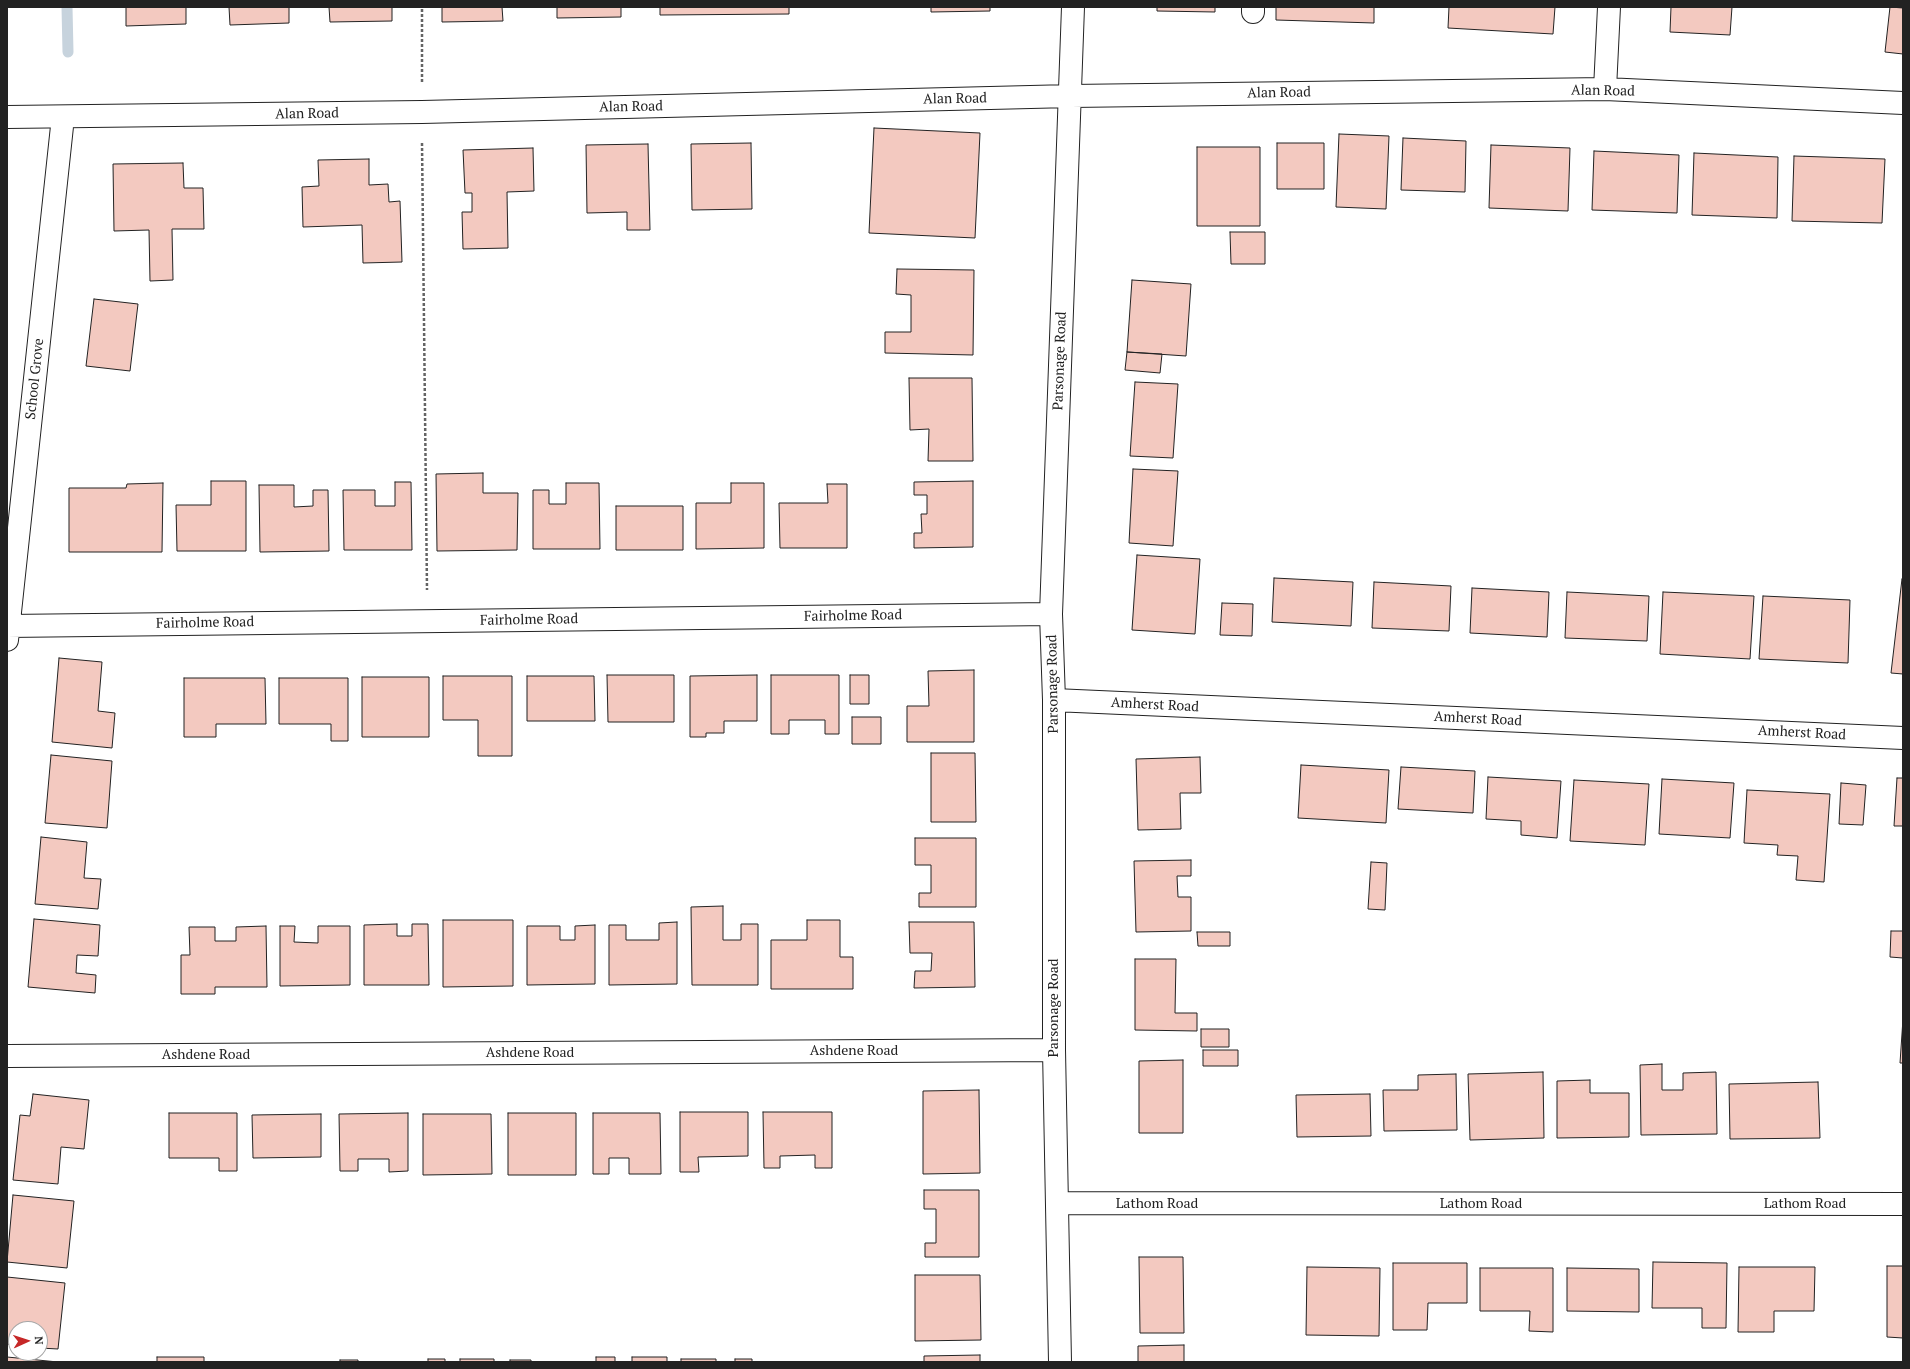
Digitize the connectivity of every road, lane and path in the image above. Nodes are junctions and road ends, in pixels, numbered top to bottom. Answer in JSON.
{"nodes":[{"id":1,"x":422,"y":7,"type":"edge"},
{"id":2,"x":1073,"y":7,"type":"edge"},
{"id":3,"x":1609,"y":7,"type":"edge"},
{"id":4,"x":1605,"y":90,"type":"junction"},
{"id":5,"x":1070,"y":96,"type":"junction"},
{"id":6,"x":1903,"y":103,"type":"edge"},
{"id":7,"x":422,"y":112,"type":"junction"},
{"id":8,"x":7,"y":117,"type":"edge"},
{"id":9,"x":63,"y":117,"type":"junction"},
{"id":10,"x":1051,"y":614,"type":"junction"},
{"id":11,"x":427,"y":620,"type":"junction"},
{"id":12,"x":8,"y":630,"type":"edge"},
{"id":13,"x":1054,"y":700,"type":"junction"},
{"id":14,"x":1903,"y":738,"type":"edge"},
{"id":15,"x":1054,"y":1050,"type":"junction"},
{"id":16,"x":7,"y":1056,"type":"edge"},
{"id":17,"x":1058,"y":1204,"type":"junction"},
{"id":18,"x":1903,"y":1204,"type":"edge"},
{"id":19,"x":1060,"y":1362,"type":"edge"}],
"edges":[{"from":1,"to":7,"type":"path"},
{"from":2,"to":5,"type":"street","name":"Parsonage Road"},
{"from":3,"to":4,"type":"street"},
{"from":4,"to":5,"type":"street","name":"Alan Road"},
{"from":4,"to":6,"type":"street","name":"Alan Road"},
{"from":5,"to":7,"type":"street","name":"Alan Road"},
{"from":5,"to":10,"type":"street","name":"Parsonage Road"},
{"from":7,"to":9,"type":"street","name":"Alan Road"},
{"from":7,"to":11,"type":"path"},
{"from":8,"to":9,"type":"street","name":"Alan Road"},
{"from":9,"to":12,"type":"street","name":"School Grove"},
{"from":10,"to":11,"type":"street","name":"Fairholme Road"},
{"from":10,"to":13,"type":"street","name":"Parsonage Road"},
{"from":11,"to":12,"type":"street","name":"Fairholme Road"},
{"from":13,"to":14,"type":"street","name":"Amherst Road"},
{"from":13,"to":15,"type":"street","name":"Parsonage Road"},
{"from":15,"to":16,"type":"street","name":"Ashdene Road"},
{"from":15,"to":17,"type":"street","name":"Parsonage Road"},
{"from":17,"to":18,"type":"street","name":"Lathom Road"},
{"from":17,"to":19,"type":"street","name":"Parsonage Road"}]}
